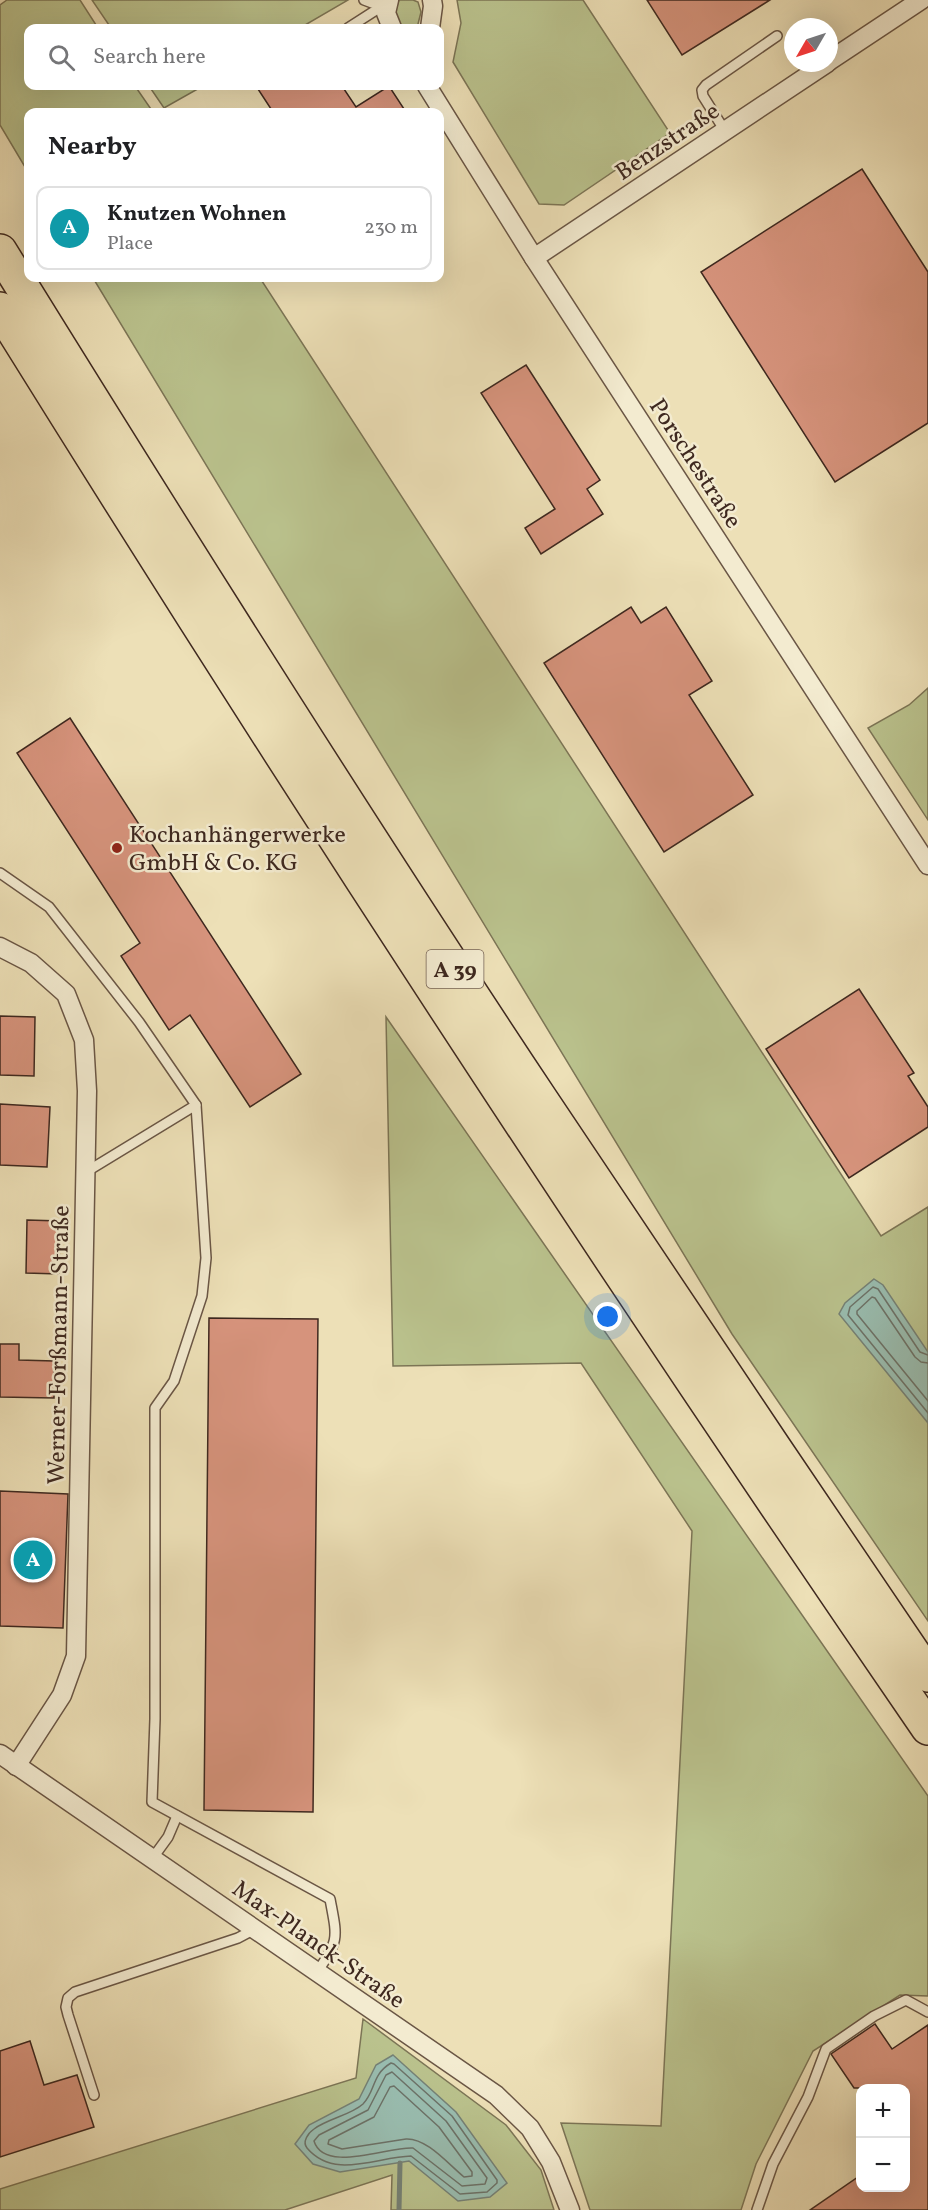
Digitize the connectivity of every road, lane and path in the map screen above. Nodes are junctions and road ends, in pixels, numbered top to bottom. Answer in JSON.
{"nodes":[{"id":1,"x":364,"y":0,"type":"edge"},
{"id":2,"x":432,"y":0,"type":"edge"},
{"id":3,"x":921,"y":0,"type":"edge"},
{"id":4,"x":388,"y":2,"type":"edge"},
{"id":5,"x":354,"y":24,"type":"edge"},
{"id":6,"x":390,"y":24,"type":"edge"},
{"id":7,"x":431,"y":24,"type":"edge"},
{"id":8,"x":777,"y":36,"type":"dead end"},
{"id":9,"x":838,"y":55,"type":"edge"},
{"id":10,"x":813,"y":72,"type":"edge"},
{"id":11,"x":429,"y":90,"type":"edge"},
{"id":12,"x":441,"y":108,"type":"edge"},
{"id":13,"x":444,"y":113,"type":"edge"},
{"id":14,"x":725,"y":131,"type":"junction"},
{"id":15,"x":0,"y":251,"type":"edge"},
{"id":16,"x":534,"y":258,"type":"junction"},
{"id":17,"x":0,"y":309,"type":"edge"},
{"id":18,"x":928,"y":865,"type":"edge"},
{"id":19,"x":0,"y":873,"type":"edge"},
{"id":20,"x":0,"y":947,"type":"edge"},
{"id":21,"x":196,"y":1105,"type":"junction"},
{"id":22,"x":86,"y":1172,"type":"junction"},
{"id":23,"x":928,"y":1675,"type":"edge"},
{"id":24,"x":928,"y":1728,"type":"edge"},
{"id":25,"x":0,"y":1755,"type":"edge"},
{"id":26,"x":16,"y":1766,"type":"junction"},
{"id":27,"x":177,"y":1816,"type":"junction"},
{"id":28,"x":152,"y":1859,"type":"junction"},
{"id":29,"x":255,"y":1929,"type":"junction"},
{"id":30,"x":317,"y":1972,"type":"junction"},
{"id":31,"x":928,"y":2012,"type":"edge"},
{"id":32,"x":94,"y":2095,"type":"dead end"},
{"id":33,"x":570,"y":2210,"type":"edge"},
{"id":34,"x":757,"y":2210,"type":"edge"}],
"edges":[{"from":1,"to":4,"type":"lane"},
{"from":2,"to":7,"type":"street"},
{"from":3,"to":9,"type":"street","name":"Benzstraße"},
{"from":4,"to":5,"type":"lane"},
{"from":4,"to":6,"type":"street"},
{"from":8,"to":14,"type":"lane"},
{"from":10,"to":14,"type":"street","name":"Benzstraße"},
{"from":11,"to":12,"type":"street","name":"Porschestraße"},
{"from":13,"to":16,"type":"street","name":"Porschestraße"},
{"from":14,"to":16,"type":"street","name":"Benzstraße"},
{"from":15,"to":23,"type":"highway","number":"A 39"},
{"from":16,"to":18,"type":"street","name":"Porschestraße"},
{"from":17,"to":24,"type":"highway","number":"A 39"},
{"from":19,"to":21,"type":"lane"},
{"from":20,"to":22,"type":"street","name":"Werner-Forßmann-Straße"},
{"from":21,"to":22,"type":"lane"},
{"from":21,"to":27,"type":"lane"},
{"from":22,"to":26,"type":"street","name":"Werner-Forßmann-Straße"},
{"from":25,"to":26,"type":"street","name":"Max-Planck-Straße"},
{"from":26,"to":28,"type":"street","name":"Max-Planck-Straße"},
{"from":27,"to":28,"type":"lane"},
{"from":27,"to":30,"type":"lane"},
{"from":28,"to":29,"type":"street","name":"Max-Planck-Straße"},
{"from":29,"to":30,"type":"street","name":"Max-Planck-Straße"},
{"from":29,"to":32,"type":"lane"},
{"from":30,"to":33,"type":"street","name":"Max-Planck-Straße"},
{"from":31,"to":34,"type":"lane"}]}
